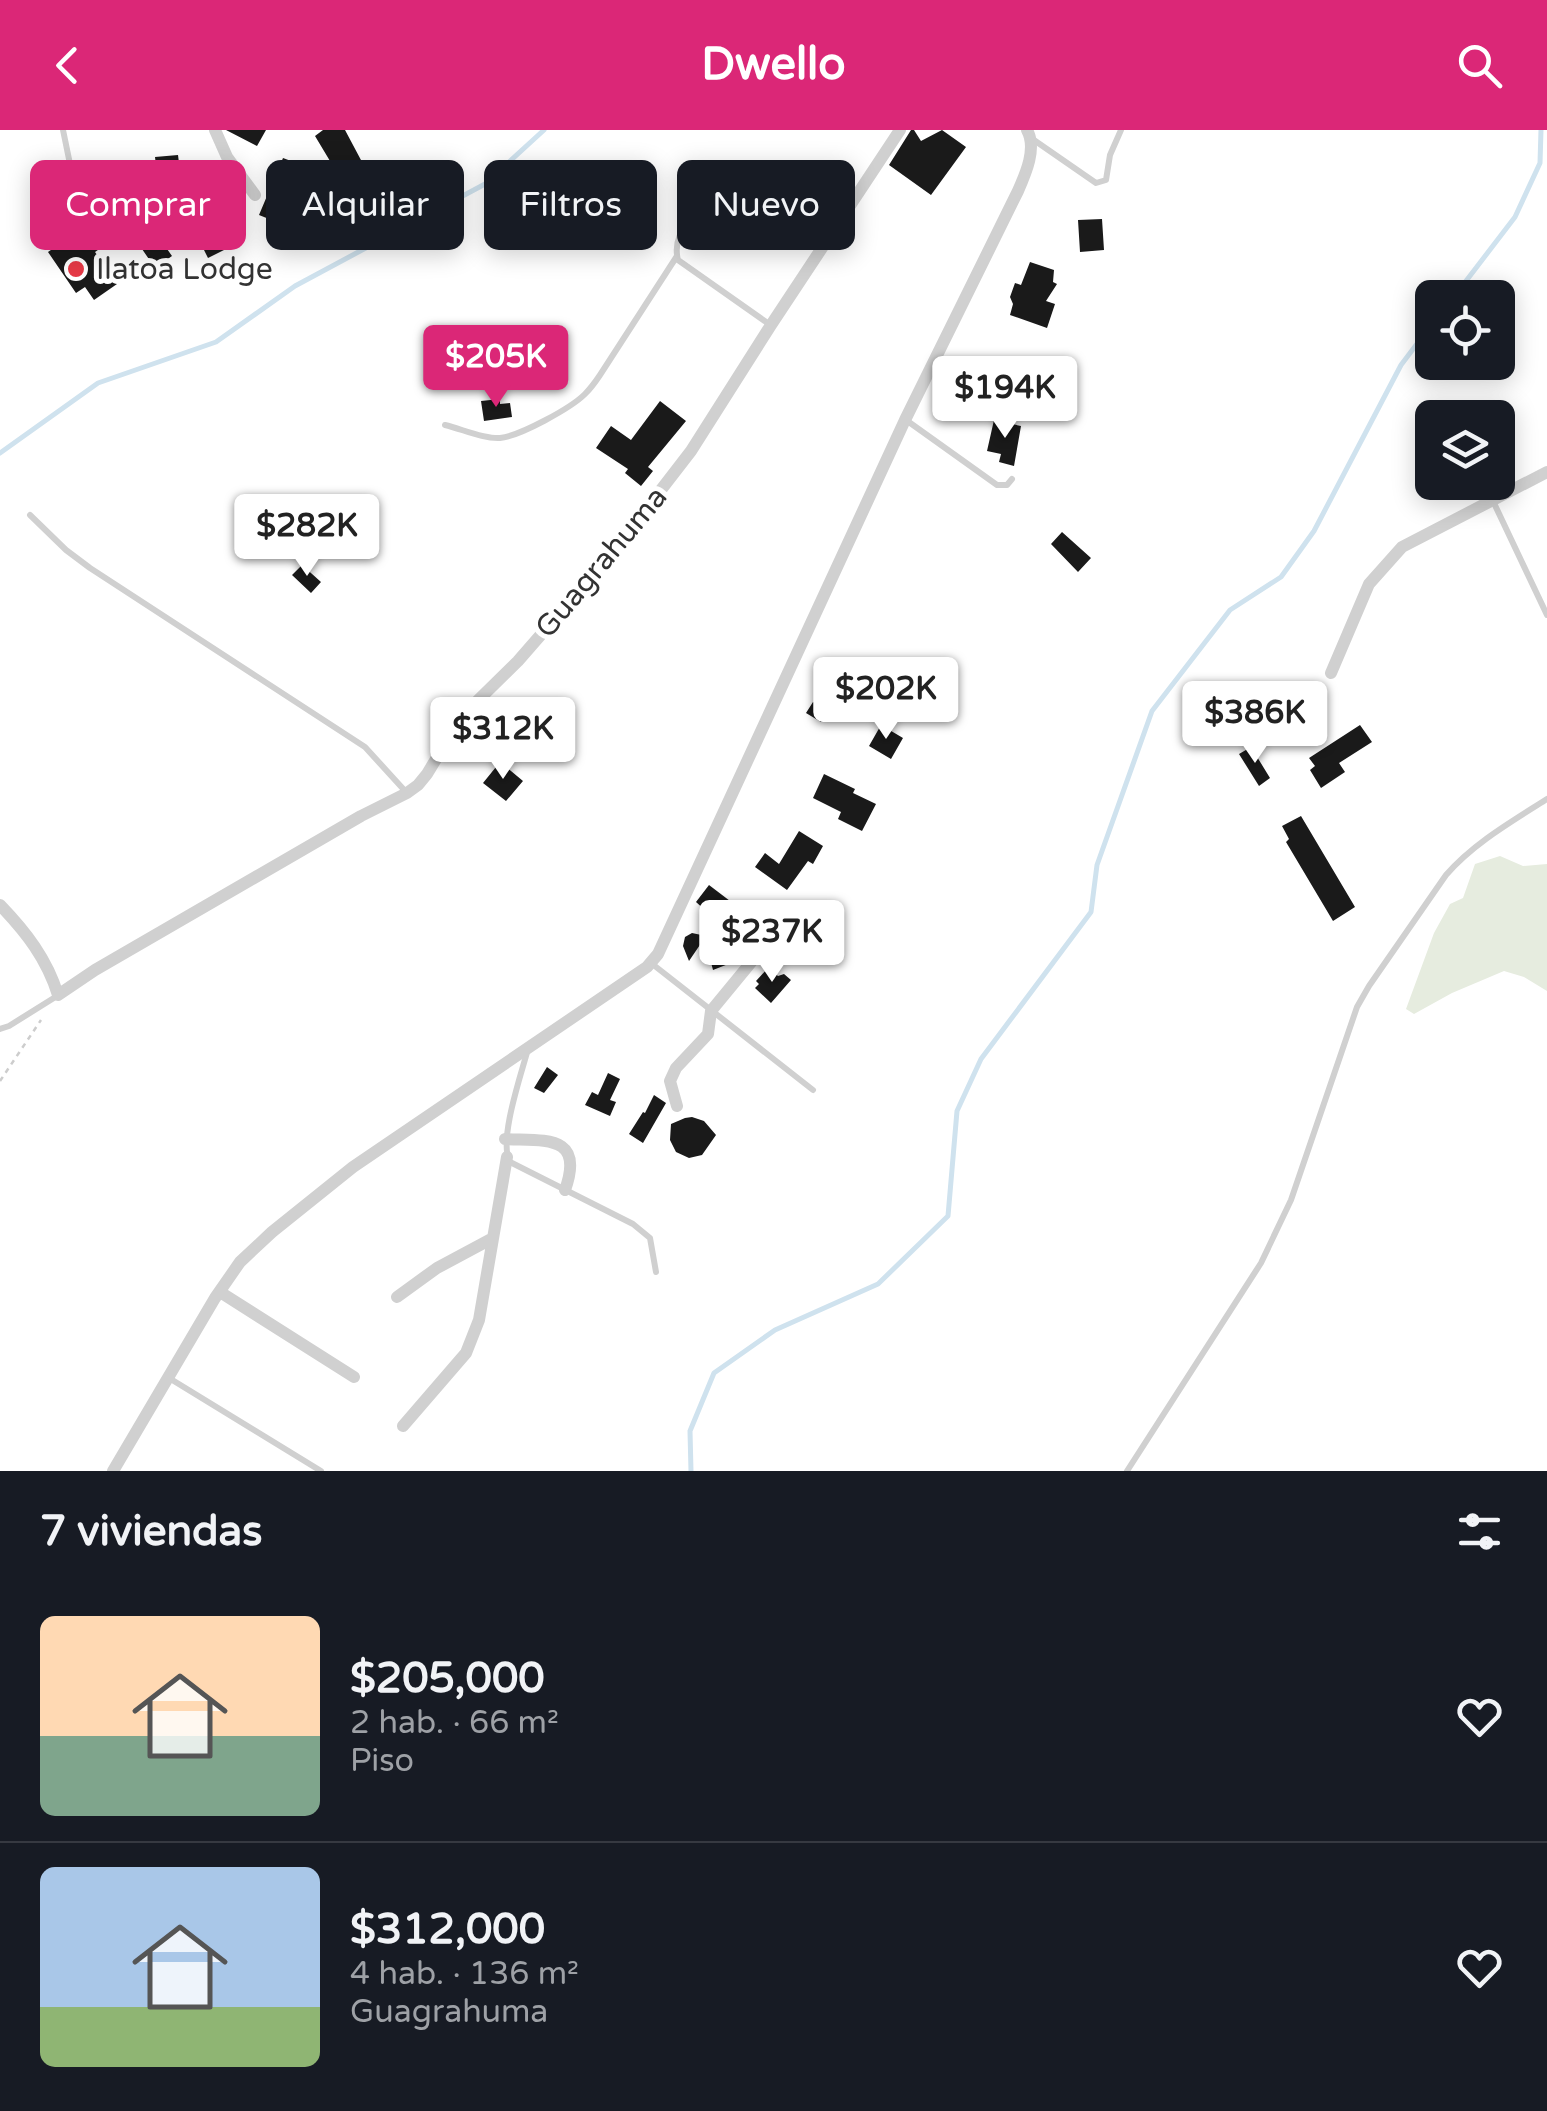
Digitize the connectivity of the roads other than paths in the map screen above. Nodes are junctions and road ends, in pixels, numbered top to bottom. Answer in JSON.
{"nodes":[{"id":1,"x":63,"y":130,"type":"edge"},
{"id":2,"x":214,"y":130,"type":"edge"},
{"id":3,"x":900,"y":130,"type":"edge"},
{"id":4,"x":1121,"y":130,"type":"edge"},
{"id":5,"x":1029,"y":134,"type":"edge"},
{"id":6,"x":69,"y":160,"type":"edge"},
{"id":7,"x":255,"y":195,"type":"dead end"},
{"id":8,"x":677,"y":241,"type":"edge"},
{"id":9,"x":677,"y":256,"type":"junction"},
{"id":10,"x":771,"y":325,"type":"junction"},
{"id":11,"x":904,"y":420,"type":"junction"},
{"id":12,"x":445,"y":424,"type":"dead end"},
{"id":13,"x":1547,"y":472,"type":"edge"},
{"id":14,"x":1012,"y":479,"type":"dead end"},
{"id":15,"x":1515,"y":488,"type":"edge"},
{"id":16,"x":1492,"y":500,"type":"joint"},
{"id":17,"x":30,"y":515,"type":"dead end"},
{"id":18,"x":1547,"y":615,"type":"edge"},
{"id":19,"x":1331,"y":674,"type":"dead end"},
{"id":20,"x":408,"y":794,"type":"junction"},
{"id":21,"x":1547,"y":799,"type":"edge"},
{"id":22,"x":0,"y":905,"type":"edge"},
{"id":23,"x":790,"y":915,"type":"dead end"},
{"id":24,"x":650,"y":963,"type":"junction"},
{"id":25,"x":58,"y":995,"type":"junction"},
{"id":26,"x":711,"y":1011,"type":"junction"},
{"id":27,"x":0,"y":1029,"type":"edge"},
{"id":28,"x":528,"y":1048,"type":"junction"},
{"id":29,"x":812,"y":1090,"type":"dead end"},
{"id":30,"x":677,"y":1106,"type":"dead end"},
{"id":31,"x":505,"y":1139,"type":"junction"},
{"id":32,"x":506,"y":1157,"type":"junction"},
{"id":33,"x":565,"y":1190,"type":"junction"},
{"id":34,"x":492,"y":1238,"type":"junction"},
{"id":35,"x":656,"y":1272,"type":"dead end"},
{"id":36,"x":220,"y":1292,"type":"junction"},
{"id":37,"x":397,"y":1298,"type":"dead end"},
{"id":38,"x":168,"y":1377,"type":"junction"},
{"id":39,"x":354,"y":1377,"type":"dead end"},
{"id":40,"x":403,"y":1426,"type":"dead end"},
{"id":41,"x":112,"y":1471,"type":"edge"},
{"id":42,"x":321,"y":1471,"type":"edge"},
{"id":43,"x":1127,"y":1471,"type":"edge"}],
"edges":[{"from":1,"to":6,"type":"lane"},
{"from":2,"to":7,"type":"street"},
{"from":3,"to":10,"type":"street","name":"Guagrahuma"},
{"from":4,"to":5,"type":"lane"},
{"from":5,"to":11,"type":"street"},
{"from":8,"to":9,"type":"lane"},
{"from":9,"to":10,"type":"lane"},
{"from":9,"to":12,"type":"lane"},
{"from":10,"to":20,"type":"street","name":"Guagrahuma"},
{"from":11,"to":14,"type":"lane"},
{"from":11,"to":24,"type":"street"},
{"from":13,"to":15,"type":"street"},
{"from":16,"to":18,"type":"lane"},
{"from":16,"to":19,"type":"street"},
{"from":17,"to":20,"type":"lane"},
{"from":20,"to":25,"type":"street","name":"Guagrahuma"},
{"from":21,"to":43,"type":"lane"},
{"from":22,"to":25,"type":"street"},
{"from":23,"to":26,"type":"street"},
{"from":24,"to":26,"type":"lane"},
{"from":24,"to":28,"type":"street"},
{"from":25,"to":27,"type":"lane"},
{"from":26,"to":29,"type":"lane"},
{"from":26,"to":30,"type":"street"},
{"from":28,"to":31,"type":"lane"},
{"from":28,"to":36,"type":"street"},
{"from":31,"to":32,"type":"lane"},
{"from":31,"to":33,"type":"street"},
{"from":32,"to":33,"type":"lane"},
{"from":32,"to":34,"type":"street"},
{"from":33,"to":35,"type":"lane"},
{"from":34,"to":37,"type":"street"},
{"from":34,"to":40,"type":"street"},
{"from":36,"to":38,"type":"street"},
{"from":36,"to":39,"type":"street"},
{"from":38,"to":41,"type":"street"},
{"from":38,"to":42,"type":"lane"}]}
